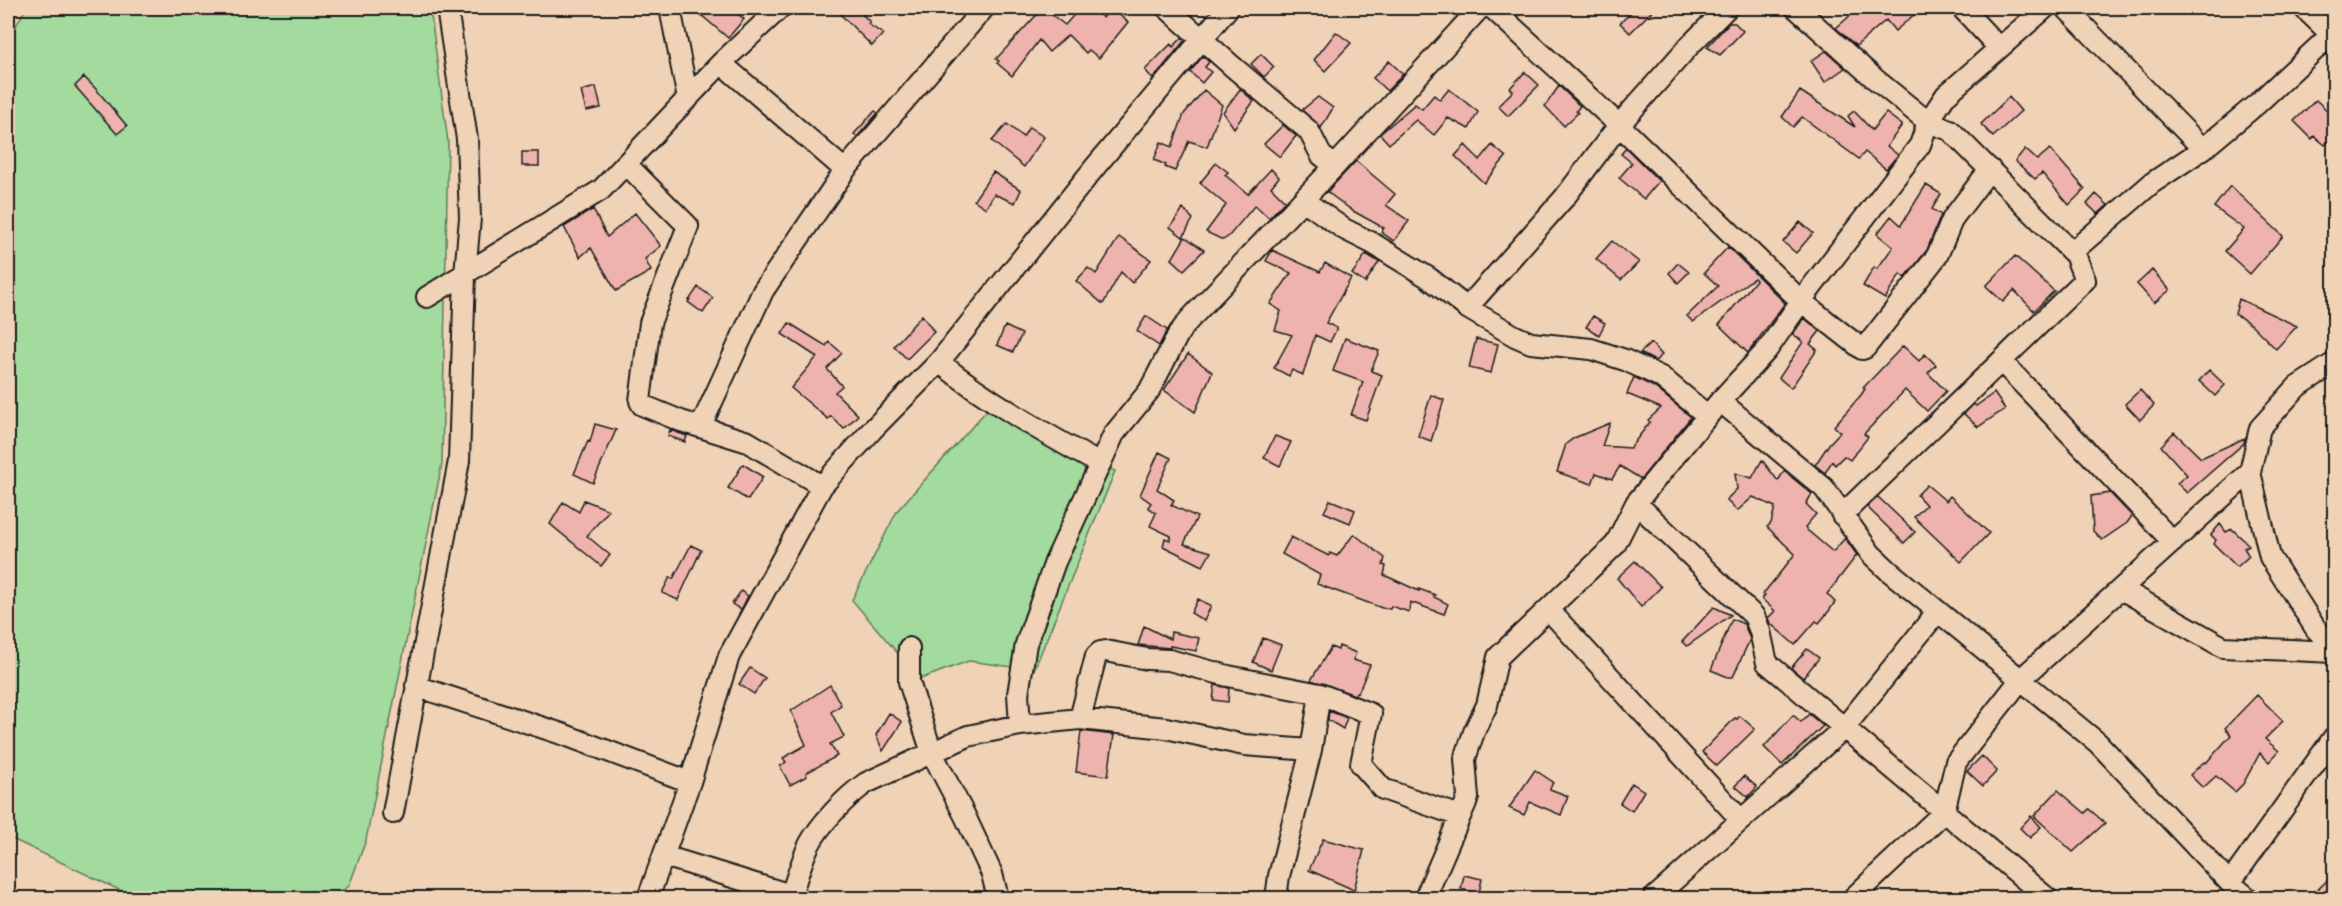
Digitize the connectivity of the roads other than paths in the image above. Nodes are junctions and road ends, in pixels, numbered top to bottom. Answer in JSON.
{"nodes":[{"id":1,"x":447,"y":8,"type":"edge"},
{"id":2,"x":670,"y":8,"type":"edge"},
{"id":3,"x":780,"y":8,"type":"edge"},
{"id":4,"x":984,"y":8,"type":"edge"},
{"id":5,"x":1167,"y":8,"type":"edge"},
{"id":6,"x":1228,"y":8,"type":"edge"},
{"id":7,"x":1480,"y":8,"type":"edge"},
{"id":8,"x":1492,"y":8,"type":"edge"},
{"id":9,"x":1727,"y":8,"type":"edge"},
{"id":10,"x":1796,"y":8,"type":"edge"},
{"id":11,"x":1962,"y":8,"type":"edge"},
{"id":12,"x":2045,"y":8,"type":"edge"},
{"id":13,"x":2066,"y":8,"type":"edge"},
{"id":14,"x":2304,"y":8,"type":"edge"},
{"id":15,"x":2333,"y":35,"type":"edge"},
{"id":16,"x":1202,"y":39,"type":"junction"},
{"id":17,"x":1999,"y":48,"type":"junction"},
{"id":18,"x":721,"y":63,"type":"junction"},
{"id":19,"x":688,"y":99,"type":"junction"},
{"id":20,"x":1928,"y":122,"type":"junction"},
{"id":21,"x":1619,"y":125,"type":"junction"},
{"id":22,"x":2203,"y":148,"type":"junction"},
{"id":23,"x":627,"y":165,"type":"junction"},
{"id":24,"x":1335,"y":166,"type":"junction"},
{"id":25,"x":1990,"y":169,"type":"junction"},
{"id":26,"x":845,"y":170,"type":"junction"},
{"id":27,"x":1303,"y":200,"type":"junction"},
{"id":28,"x":2074,"y":252,"type":"junction"},
{"id":29,"x":465,"y":274,"type":"junction"},
{"id":30,"x":427,"y":297,"type":"dead end"},
{"id":31,"x":1801,"y":300,"type":"junction"},
{"id":32,"x":1467,"y":308,"type":"junction"},
{"id":33,"x":2001,"y":361,"type":"junction"},
{"id":34,"x":939,"y":362,"type":"junction"},
{"id":35,"x":2334,"y":363,"type":"edge"},
{"id":36,"x":1714,"y":409,"type":"junction"},
{"id":37,"x":701,"y":426,"type":"junction"},
{"id":38,"x":1100,"y":464,"type":"junction"},
{"id":39,"x":2250,"y":472,"type":"junction"},
{"id":40,"x":822,"y":486,"type":"junction"},
{"id":41,"x":1635,"y":503,"type":"junction"},
{"id":42,"x":1842,"y":515,"type":"junction"},
{"id":43,"x":2173,"y":542,"type":"junction"},
{"id":44,"x":2121,"y":589,"type":"junction"},
{"id":45,"x":1548,"y":609,"type":"junction"},
{"id":46,"x":1938,"y":611,"type":"junction"},
{"id":47,"x":909,"y":648,"type":"dead end"},
{"id":48,"x":2334,"y":648,"type":"edge"},
{"id":49,"x":2334,"y":652,"type":"edge"},
{"id":50,"x":2021,"y":679,"type":"junction"},
{"id":51,"x":416,"y":686,"type":"junction"},
{"id":52,"x":1320,"y":694,"type":"junction"},
{"id":53,"x":1080,"y":719,"type":"junction"},
{"id":54,"x":1020,"y":725,"type":"junction"},
{"id":55,"x":1844,"y":728,"type":"junction"},
{"id":56,"x":2334,"y":737,"type":"edge"},
{"id":57,"x":1311,"y":750,"type":"junction"},
{"id":58,"x":932,"y":753,"type":"junction"},
{"id":59,"x":690,"y":782,"type":"junction"},
{"id":60,"x":1944,"y":812,"type":"junction"},
{"id":61,"x":393,"y":813,"type":"dead end"},
{"id":62,"x":1460,"y":816,"type":"junction"},
{"id":63,"x":1741,"y":820,"type":"junction"},
{"id":64,"x":663,"y":856,"type":"junction"},
{"id":65,"x":2230,"y":883,"type":"junction"},
{"id":66,"x":790,"y":897,"type":"edge"},
{"id":67,"x":648,"y":898,"type":"edge"},
{"id":68,"x":998,"y":898,"type":"edge"},
{"id":69,"x":1276,"y":898,"type":"edge"},
{"id":70,"x":1425,"y":898,"type":"edge"},
{"id":71,"x":1654,"y":898,"type":"edge"},
{"id":72,"x":1853,"y":898,"type":"edge"},
{"id":73,"x":2047,"y":898,"type":"edge"},
{"id":74,"x":2248,"y":898,"type":"edge"}],
"edges":[{"from":1,"to":29,"type":"street"},
{"from":2,"to":19,"type":"street"},
{"from":3,"to":18,"type":"street"},
{"from":4,"to":26,"type":"street"},
{"from":5,"to":16,"type":"street"},
{"from":6,"to":16,"type":"street"},
{"from":7,"to":24,"type":"street"},
{"from":8,"to":21,"type":"street"},
{"from":9,"to":21,"type":"street"},
{"from":10,"to":20,"type":"street"},
{"from":11,"to":17,"type":"street"},
{"from":12,"to":17,"type":"street"},
{"from":13,"to":22,"type":"street"},
{"from":14,"to":15,"type":"street"},
{"from":15,"to":22,"type":"street"},
{"from":16,"to":24,"type":"street"},
{"from":16,"to":34,"type":"street"},
{"from":17,"to":20,"type":"street"},
{"from":18,"to":19,"type":"street"},
{"from":18,"to":26,"type":"street"},
{"from":19,"to":23,"type":"street"},
{"from":20,"to":25,"type":"street"},
{"from":20,"to":31,"type":"street"},
{"from":21,"to":31,"type":"street"},
{"from":21,"to":32,"type":"street"},
{"from":22,"to":28,"type":"street"},
{"from":23,"to":29,"type":"street"},
{"from":23,"to":37,"type":"street"},
{"from":24,"to":27,"type":"street"},
{"from":25,"to":28,"type":"street"},
{"from":25,"to":31,"type":"street"},
{"from":26,"to":37,"type":"street"},
{"from":27,"to":32,"type":"street"},
{"from":27,"to":38,"type":"street"},
{"from":28,"to":33,"type":"street"},
{"from":29,"to":30,"type":"street"},
{"from":29,"to":51,"type":"street"},
{"from":31,"to":36,"type":"street"},
{"from":32,"to":36,"type":"street"},
{"from":33,"to":42,"type":"street"},
{"from":33,"to":43,"type":"street"},
{"from":34,"to":38,"type":"street"},
{"from":34,"to":40,"type":"street"},
{"from":35,"to":39,"type":"street"},
{"from":36,"to":41,"type":"street"},
{"from":36,"to":42,"type":"street"},
{"from":37,"to":40,"type":"street"},
{"from":38,"to":54,"type":"street"},
{"from":39,"to":43,"type":"street"},
{"from":39,"to":48,"type":"street"},
{"from":40,"to":59,"type":"street"},
{"from":41,"to":45,"type":"street"},
{"from":41,"to":55,"type":"street"},
{"from":42,"to":46,"type":"street"},
{"from":43,"to":44,"type":"street"},
{"from":44,"to":49,"type":"street"},
{"from":44,"to":50,"type":"street"},
{"from":45,"to":62,"type":"street"},
{"from":45,"to":63,"type":"street"},
{"from":46,"to":50,"type":"street"},
{"from":46,"to":55,"type":"street"},
{"from":47,"to":58,"type":"street"},
{"from":50,"to":60,"type":"street"},
{"from":50,"to":65,"type":"street"},
{"from":51,"to":59,"type":"street"},
{"from":51,"to":61,"type":"street"},
{"from":52,"to":53,"type":"street"},
{"from":52,"to":57,"type":"street"},
{"from":52,"to":62,"type":"street"},
{"from":53,"to":54,"type":"street"},
{"from":53,"to":57,"type":"street"},
{"from":54,"to":58,"type":"street"},
{"from":55,"to":60,"type":"street"},
{"from":55,"to":63,"type":"street"},
{"from":56,"to":65,"type":"street"},
{"from":57,"to":69,"type":"street"},
{"from":58,"to":66,"type":"street"},
{"from":58,"to":68,"type":"street"},
{"from":59,"to":64,"type":"street"},
{"from":60,"to":72,"type":"street"},
{"from":60,"to":73,"type":"street"},
{"from":62,"to":70,"type":"street"},
{"from":63,"to":71,"type":"street"},
{"from":64,"to":66,"type":"street"},
{"from":64,"to":67,"type":"street"},
{"from":65,"to":74,"type":"street"}]}
